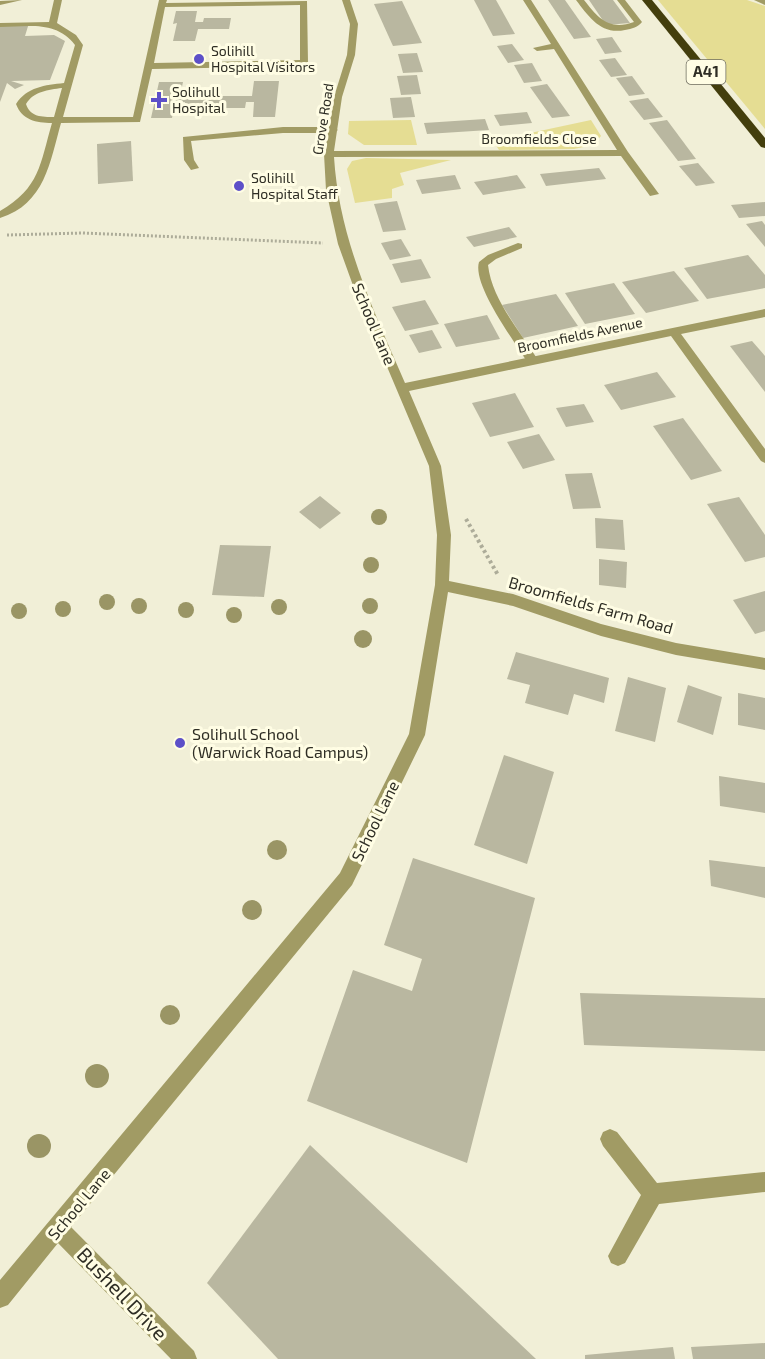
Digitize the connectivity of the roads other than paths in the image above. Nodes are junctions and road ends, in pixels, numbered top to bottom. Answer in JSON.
{"nodes":[{"id":1,"x":18,"y":0,"type":"edge"},
{"id":2,"x":58,"y":0,"type":"edge"},
{"id":3,"x":346,"y":0,"type":"edge"},
{"id":4,"x":527,"y":0,"type":"edge"},
{"id":5,"x":580,"y":0,"type":"edge"},
{"id":6,"x":621,"y":0,"type":"edge"},
{"id":7,"x":647,"y":0,"type":"edge"},
{"id":8,"x":758,"y":0,"type":"edge"},
{"id":9,"x":0,"y":3,"type":"edge"},
{"id":10,"x":162,"y":3,"type":"edge"},
{"id":11,"x":765,"y":3,"type":"edge"},
{"id":12,"x":53,"y":24,"type":"junction"},
{"id":13,"x":0,"y":25,"type":"edge"},
{"id":14,"x":556,"y":46,"type":"junction"},
{"id":15,"x":537,"y":48,"type":"dead end"},
{"id":16,"x":149,"y":66,"type":"junction"},
{"id":17,"x":69,"y":85,"type":"junction"},
{"id":18,"x":59,"y":120,"type":"junction"},
{"id":19,"x":333,"y":130,"type":"junction"},
{"id":20,"x":765,"y":145,"type":"edge"},
{"id":21,"x":624,"y":153,"type":"junction"},
{"id":22,"x":329,"y":154,"type":"junction"},
{"id":23,"x":194,"y":168,"type":"dead end"},
{"id":24,"x":654,"y":194,"type":"dead end"},
{"id":25,"x":0,"y":215,"type":"edge"},
{"id":26,"x":343,"y":244,"type":"joint"},
{"id":27,"x":518,"y":246,"type":"dead end"},
{"id":28,"x":765,"y":312,"type":"edge"},
{"id":29,"x":673,"y":331,"type":"junction"},
{"id":30,"x":532,"y":360,"type":"junction"},
{"id":31,"x":401,"y":388,"type":"junction"},
{"id":32,"x":764,"y":455,"type":"edge"},
{"id":33,"x":442,"y":585,"type":"junction"},
{"id":34,"x":765,"y":664,"type":"edge"},
{"id":35,"x":610,"y":1138,"type":"dead end"},
{"id":36,"x":765,"y":1182,"type":"edge"},
{"id":37,"x":653,"y":1194,"type":"junction"},
{"id":38,"x":58,"y":1229,"type":"junction"},
{"id":39,"x":618,"y":1256,"type":"dead end"},
{"id":40,"x":0,"y":1297,"type":"edge"},
{"id":41,"x":186,"y":1359,"type":"edge"}],
"edges":[{"from":1,"to":9,"type":"street"},
{"from":2,"to":12,"type":"street"},
{"from":3,"to":19,"type":"street","name":"Grove Road"},
{"from":4,"to":14,"type":"street","name":"Broomfields Close"},
{"from":5,"to":6,"type":"street"},
{"from":7,"to":20,"type":"highway","number":"A41"},
{"from":8,"to":11,"type":"street"},
{"from":10,"to":16,"type":"street"},
{"from":10,"to":16,"type":"street"},
{"from":12,"to":13,"type":"street"},
{"from":12,"to":17,"type":"street"},
{"from":14,"to":15,"type":"street"},
{"from":14,"to":21,"type":"street","name":"Broomfields Close"},
{"from":16,"to":18,"type":"street"},
{"from":17,"to":18,"type":"street"},
{"from":17,"to":18,"type":"street"},
{"from":18,"to":25,"type":"street"},
{"from":19,"to":22,"type":"street","name":"Grove Road"},
{"from":19,"to":23,"type":"street"},
{"from":21,"to":22,"type":"street","name":"Broomfields Close"},
{"from":21,"to":24,"type":"street"},
{"from":22,"to":26,"type":"street","name":"Grove Road"},
{"from":26,"to":31,"type":"street","name":"School Lane"},
{"from":27,"to":30,"type":"street"},
{"from":28,"to":29,"type":"street","name":"Broomfields Avenue"},
{"from":29,"to":30,"type":"street","name":"Broomfields Avenue"},
{"from":29,"to":32,"type":"street"},
{"from":30,"to":31,"type":"street","name":"Broomfields Avenue"},
{"from":31,"to":33,"type":"street","name":"School Lane"},
{"from":33,"to":34,"type":"street","name":"Broomfields Farm Road"},
{"from":33,"to":38,"type":"street","name":"School Lane"},
{"from":35,"to":37,"type":"street"},
{"from":36,"to":37,"type":"street"},
{"from":37,"to":39,"type":"street"},
{"from":38,"to":40,"type":"street","name":"School Lane"},
{"from":38,"to":41,"type":"street","name":"Bushell Drive"}]}
